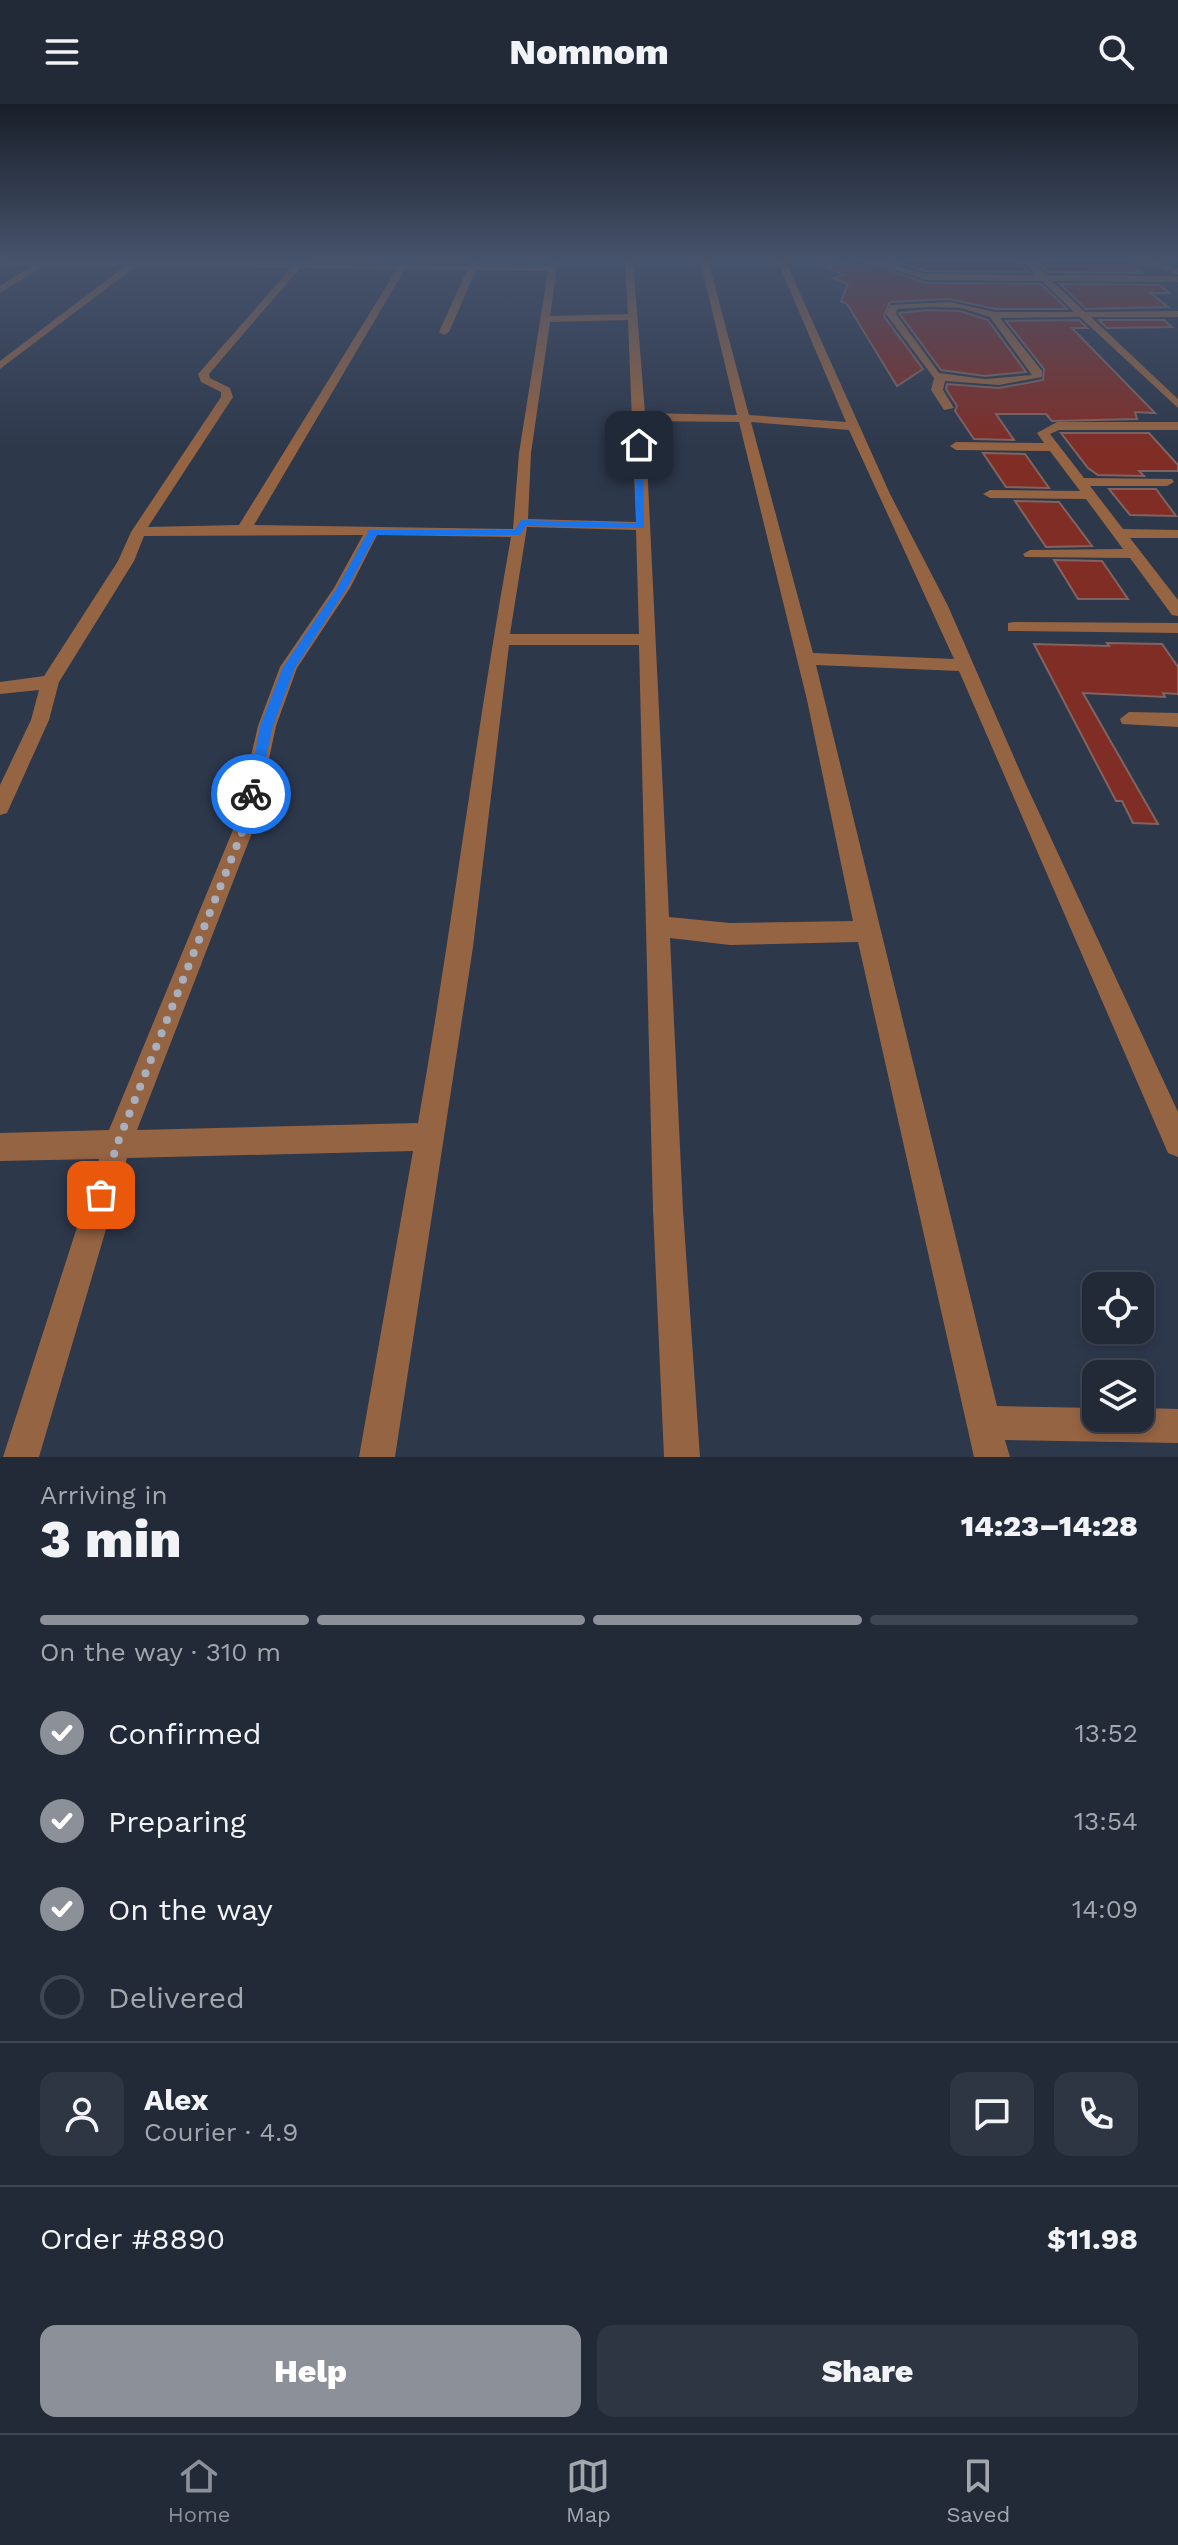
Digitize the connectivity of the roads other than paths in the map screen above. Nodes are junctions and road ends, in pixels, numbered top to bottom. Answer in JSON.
{"nodes":[{"id":1,"x":52,"y":323,"type":"edge"},
{"id":2,"x":247,"y":323,"type":"edge"},
{"id":3,"x":368,"y":323,"type":"edge"},
{"id":4,"x":448,"y":323,"type":"edge"},
{"id":5,"x":545,"y":323,"type":"edge"},
{"id":6,"x":633,"y":323,"type":"edge"},
{"id":7,"x":720,"y":323,"type":"edge"},
{"id":8,"x":809,"y":323,"type":"edge"},
{"id":9,"x":899,"y":323,"type":"edge"},
{"id":10,"x":1000,"y":323,"type":"edge"},
{"id":11,"x":1091,"y":323,"type":"edge"},
{"id":12,"x":444,"y":332,"type":"dead end"},
{"id":13,"x":0,"y":366,"type":"edge"},
{"id":14,"x":940,"y":377,"type":"junction"},
{"id":15,"x":1178,"y":405,"type":"edge"},
{"id":16,"x":948,"y":408,"type":"dead end"},
{"id":17,"x":639,"y":417,"type":"junction"},
{"id":18,"x":744,"y":418,"type":"junction"},
{"id":19,"x":1178,"y":426,"type":"edge"},
{"id":20,"x":855,"y":427,"type":"junction"},
{"id":21,"x":956,"y":446,"type":"dead end"},
{"id":22,"x":1052,"y":447,"type":"junction"},
{"id":23,"x":1079,"y":482,"type":"junction"},
{"id":24,"x":1167,"y":482,"type":"dead end"},
{"id":25,"x":990,"y":494,"type":"dead end"},
{"id":26,"x":1089,"y":495,"type":"junction"},
{"id":27,"x":641,"y":526,"type":"junction"},
{"id":28,"x":520,"y":528,"type":"junction"},
{"id":29,"x":244,"y":529,"type":"junction"},
{"id":30,"x":138,"y":532,"type":"junction"},
{"id":31,"x":372,"y":532,"type":"junction"},
{"id":32,"x":1118,"y":533,"type":"junction"},
{"id":33,"x":1178,"y":534,"type":"edge"},
{"id":34,"x":1134,"y":553,"type":"junction"},
{"id":35,"x":1030,"y":554,"type":"dead end"},
{"id":36,"x":1172,"y":594,"type":"edge"},
{"id":37,"x":1178,"y":611,"type":"edge"},
{"id":38,"x":1014,"y":627,"type":"dead end"},
{"id":39,"x":1178,"y":628,"type":"edge"},
{"id":40,"x":644,"y":639,"type":"junction"},
{"id":41,"x":501,"y":640,"type":"junction"},
{"id":42,"x":805,"y":659,"type":"junction"},
{"id":43,"x":963,"y":665,"type":"junction"},
{"id":44,"x":50,"y":682,"type":"junction"},
{"id":45,"x":0,"y":688,"type":"edge"},
{"id":46,"x":1129,"y":719,"type":"dead end"},
{"id":47,"x":1178,"y":720,"type":"edge"},
{"id":48,"x":0,"y":807,"type":"edge"},
{"id":49,"x":657,"y":926,"type":"junction"},
{"id":50,"x":867,"y":931,"type":"junction"},
{"id":51,"x":429,"y":1137,"type":"junction"},
{"id":52,"x":118,"y":1142,"type":"junction"},
{"id":53,"x":1178,"y":1143,"type":"edge"},
{"id":54,"x":0,"y":1147,"type":"edge"},
{"id":55,"x":984,"y":1423,"type":"junction"},
{"id":56,"x":1178,"y":1426,"type":"edge"},
{"id":57,"x":21,"y":1457,"type":"edge"},
{"id":58,"x":377,"y":1457,"type":"edge"},
{"id":59,"x":682,"y":1457,"type":"edge"},
{"id":60,"x":992,"y":1457,"type":"edge"}],
"edges":[{"from":1,"to":13,"type":"street"},
{"from":2,"to":30,"type":"street"},
{"from":3,"to":29,"type":"street"},
{"from":4,"to":12,"type":"street"},
{"from":5,"to":28,"type":"street"},
{"from":6,"to":17,"type":"street"},
{"from":7,"to":18,"type":"street"},
{"from":8,"to":20,"type":"street"},
{"from":9,"to":14,"type":"street"},
{"from":10,"to":14,"type":"street"},
{"from":11,"to":15,"type":"street"},
{"from":14,"to":16,"type":"street"},
{"from":17,"to":18,"type":"street"},
{"from":17,"to":27,"type":"street"},
{"from":18,"to":20,"type":"street"},
{"from":18,"to":42,"type":"street"},
{"from":19,"to":22,"type":"street"},
{"from":20,"to":43,"type":"street"},
{"from":21,"to":22,"type":"street"},
{"from":22,"to":23,"type":"street"},
{"from":23,"to":24,"type":"street"},
{"from":23,"to":26,"type":"street"},
{"from":25,"to":26,"type":"street"},
{"from":26,"to":32,"type":"street"},
{"from":27,"to":28,"type":"street"},
{"from":27,"to":40,"type":"street"},
{"from":28,"to":31,"type":"street"},
{"from":28,"to":41,"type":"street"},
{"from":29,"to":30,"type":"street"},
{"from":29,"to":31,"type":"street"},
{"from":30,"to":44,"type":"street"},
{"from":31,"to":52,"type":"street"},
{"from":32,"to":33,"type":"street"},
{"from":32,"to":34,"type":"street"},
{"from":34,"to":35,"type":"street"},
{"from":34,"to":36,"type":"street"},
{"from":36,"to":37,"type":"street"},
{"from":38,"to":39,"type":"street"},
{"from":40,"to":41,"type":"street"},
{"from":40,"to":49,"type":"street"},
{"from":41,"to":51,"type":"street"},
{"from":42,"to":43,"type":"street"},
{"from":42,"to":50,"type":"street"},
{"from":43,"to":53,"type":"street"},
{"from":44,"to":45,"type":"street"},
{"from":44,"to":48,"type":"street"},
{"from":46,"to":47,"type":"street"},
{"from":49,"to":50,"type":"street"},
{"from":49,"to":59,"type":"street"},
{"from":50,"to":55,"type":"street"},
{"from":51,"to":52,"type":"street"},
{"from":51,"to":58,"type":"street"},
{"from":52,"to":54,"type":"street"},
{"from":52,"to":57,"type":"street"},
{"from":55,"to":56,"type":"street"},
{"from":55,"to":60,"type":"street"}]}
